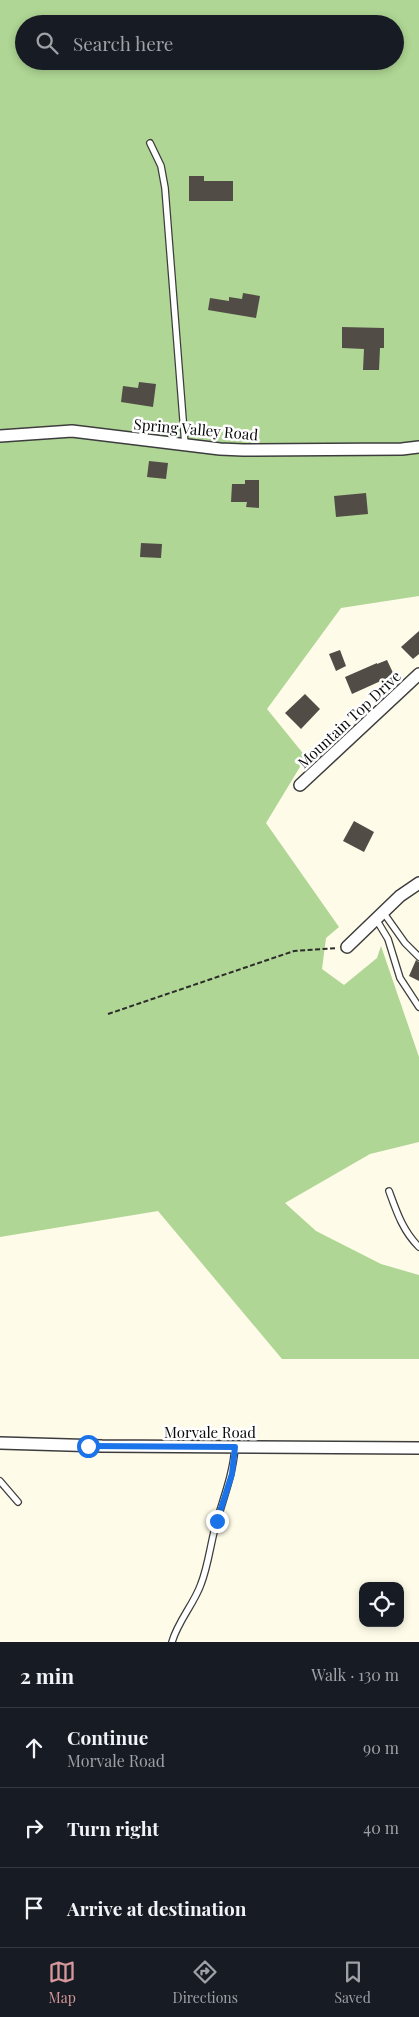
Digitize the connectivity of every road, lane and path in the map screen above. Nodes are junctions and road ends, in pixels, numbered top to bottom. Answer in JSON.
{"nodes":[{"id":1,"x":150,"y":143,"type":"dead end"},
{"id":2,"x":0,"y":436,"type":"edge"},
{"id":3,"x":186,"y":444,"type":"junction"},
{"id":4,"x":419,"y":447,"type":"edge"},
{"id":5,"x":419,"y":674,"type":"edge"},
{"id":6,"x":300,"y":785,"type":"dead end"},
{"id":7,"x":419,"y":883,"type":"edge"},
{"id":8,"x":380,"y":916,"type":"junction"},
{"id":9,"x":347,"y":947,"type":"joint"},
{"id":10,"x":419,"y":957,"type":"edge"},
{"id":11,"x":419,"y":1007,"type":"edge"},
{"id":12,"x":108,"y":1014,"type":"dead end"},
{"id":13,"x":390,"y":1192,"type":"dead end"},
{"id":14,"x":419,"y":1247,"type":"edge"},
{"id":15,"x":0,"y":1443,"type":"edge"},
{"id":16,"x":235,"y":1447,"type":"junction"},
{"id":17,"x":419,"y":1448,"type":"edge"},
{"id":18,"x":0,"y":1481,"type":"edge"},
{"id":19,"x":18,"y":1502,"type":"dead end"},
{"id":20,"x":172,"y":1642,"type":"edge"}],
"edges":[{"from":1,"to":3,"type":"lane"},
{"from":2,"to":3,"type":"street","name":"Spring Valley Road"},
{"from":3,"to":4,"type":"street","name":"Spring Valley Road"},
{"from":5,"to":6,"type":"street","name":"Mountain Top Drive"},
{"from":7,"to":8,"type":"street"},
{"from":8,"to":9,"type":"street"},
{"from":8,"to":10,"type":"lane"},
{"from":8,"to":11,"type":"lane"},
{"from":9,"to":12,"type":"path"},
{"from":13,"to":14,"type":"lane"},
{"from":15,"to":16,"type":"street","name":"Morvale Road"},
{"from":16,"to":17,"type":"street","name":"Morvale Road"},
{"from":16,"to":20,"type":"lane"},
{"from":18,"to":19,"type":"lane"}]}
